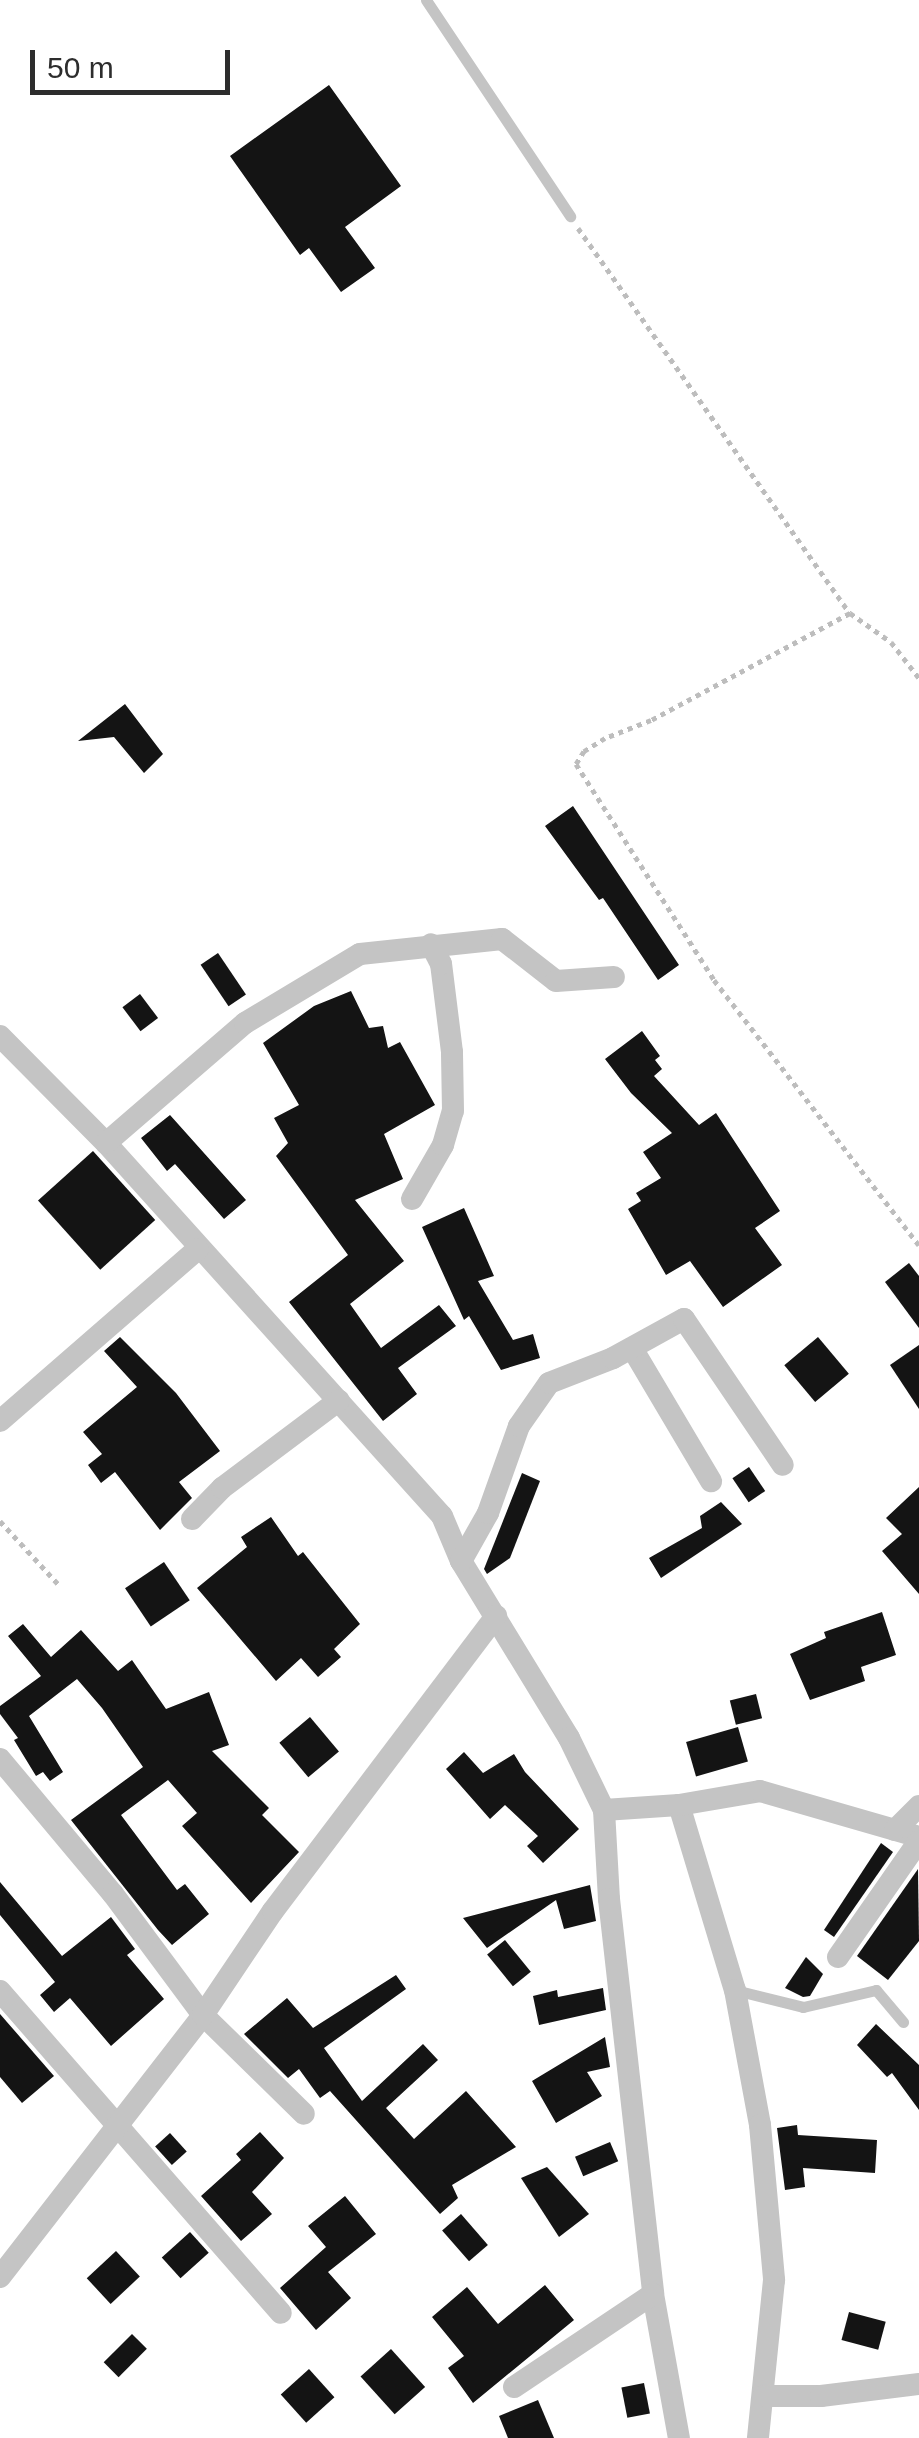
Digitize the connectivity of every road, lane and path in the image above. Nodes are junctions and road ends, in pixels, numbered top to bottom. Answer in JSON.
{"nodes":[{"id":1,"x":426,"y":0,"type":"edge"},
{"id":2,"x":570,"y":216,"type":"joint"},
{"id":3,"x":850,"y":612,"type":"junction"},
{"id":4,"x":919,"y":678,"type":"edge"},
{"id":5,"x":431,"y":944,"type":"junction"},
{"id":6,"x":614,"y":977,"type":"dead end"},
{"id":7,"x":0,"y":1036,"type":"edge"},
{"id":8,"x":106,"y":1143,"type":"junction"},
{"id":9,"x":412,"y":1199,"type":"dead end"},
{"id":10,"x":919,"y":1244,"type":"edge"},
{"id":11,"x":198,"y":1249,"type":"junction"},
{"id":12,"x":632,"y":1348,"type":"junction"},
{"id":13,"x":339,"y":1400,"type":"junction"},
{"id":14,"x":0,"y":1421,"type":"edge"},
{"id":15,"x":783,"y":1464,"type":"dead end"},
{"id":16,"x":710,"y":1481,"type":"dead end"},
{"id":17,"x":192,"y":1519,"type":"dead end"},
{"id":18,"x":0,"y":1521,"type":"edge"},
{"id":19,"x":461,"y":1561,"type":"junction"},
{"id":20,"x":59,"y":1585,"type":"dead end"},
{"id":21,"x":496,"y":1616,"type":"junction"},
{"id":22,"x":0,"y":1759,"type":"edge"},
{"id":23,"x":679,"y":1804,"type":"junction"},
{"id":24,"x":919,"y":1806,"type":"edge"},
{"id":25,"x":604,"y":1810,"type":"junction"},
{"id":26,"x":896,"y":1830,"type":"junction"},
{"id":27,"x":919,"y":1839,"type":"edge"},
{"id":28,"x":838,"y":1957,"type":"dead end"},
{"id":29,"x":0,"y":1990,"type":"edge"},
{"id":30,"x":735,"y":1990,"type":"junction"},
{"id":31,"x":203,"y":2015,"type":"junction"},
{"id":32,"x":903,"y":2022,"type":"dead end"},
{"id":33,"x":304,"y":2114,"type":"dead end"},
{"id":34,"x":117,"y":2125,"type":"junction"},
{"id":35,"x":0,"y":2277,"type":"edge"},
{"id":36,"x":653,"y":2294,"type":"junction"},
{"id":37,"x":281,"y":2313,"type":"dead end"},
{"id":38,"x":919,"y":2384,"type":"edge"},
{"id":39,"x":514,"y":2387,"type":"dead end"},
{"id":40,"x":764,"y":2396,"type":"junction"},
{"id":41,"x":679,"y":2438,"type":"edge"},
{"id":42,"x":758,"y":2438,"type":"edge"}],
"edges":[{"from":1,"to":2,"type":"lane"},
{"from":2,"to":3,"type":"path"},
{"from":3,"to":4,"type":"path"},
{"from":3,"to":10,"type":"path"},
{"from":5,"to":6,"type":"street"},
{"from":5,"to":8,"type":"street"},
{"from":5,"to":9,"type":"street"},
{"from":7,"to":8,"type":"street"},
{"from":8,"to":11,"type":"street"},
{"from":11,"to":13,"type":"street"},
{"from":11,"to":14,"type":"street"},
{"from":12,"to":15,"type":"street"},
{"from":12,"to":16,"type":"street"},
{"from":12,"to":19,"type":"street"},
{"from":13,"to":17,"type":"street"},
{"from":13,"to":19,"type":"street"},
{"from":18,"to":20,"type":"path"},
{"from":19,"to":21,"type":"street"},
{"from":21,"to":25,"type":"street"},
{"from":21,"to":31,"type":"street"},
{"from":22,"to":31,"type":"street"},
{"from":23,"to":25,"type":"street"},
{"from":23,"to":26,"type":"street"},
{"from":23,"to":30,"type":"street"},
{"from":24,"to":26,"type":"street"},
{"from":25,"to":36,"type":"street"},
{"from":26,"to":27,"type":"street"},
{"from":27,"to":28,"type":"street"},
{"from":29,"to":34,"type":"street"},
{"from":30,"to":32,"type":"lane"},
{"from":30,"to":40,"type":"street"},
{"from":31,"to":33,"type":"street"},
{"from":31,"to":34,"type":"street"},
{"from":34,"to":35,"type":"street"},
{"from":34,"to":37,"type":"street"},
{"from":36,"to":39,"type":"street"},
{"from":36,"to":41,"type":"street"},
{"from":38,"to":40,"type":"street"},
{"from":40,"to":42,"type":"street"}]}
